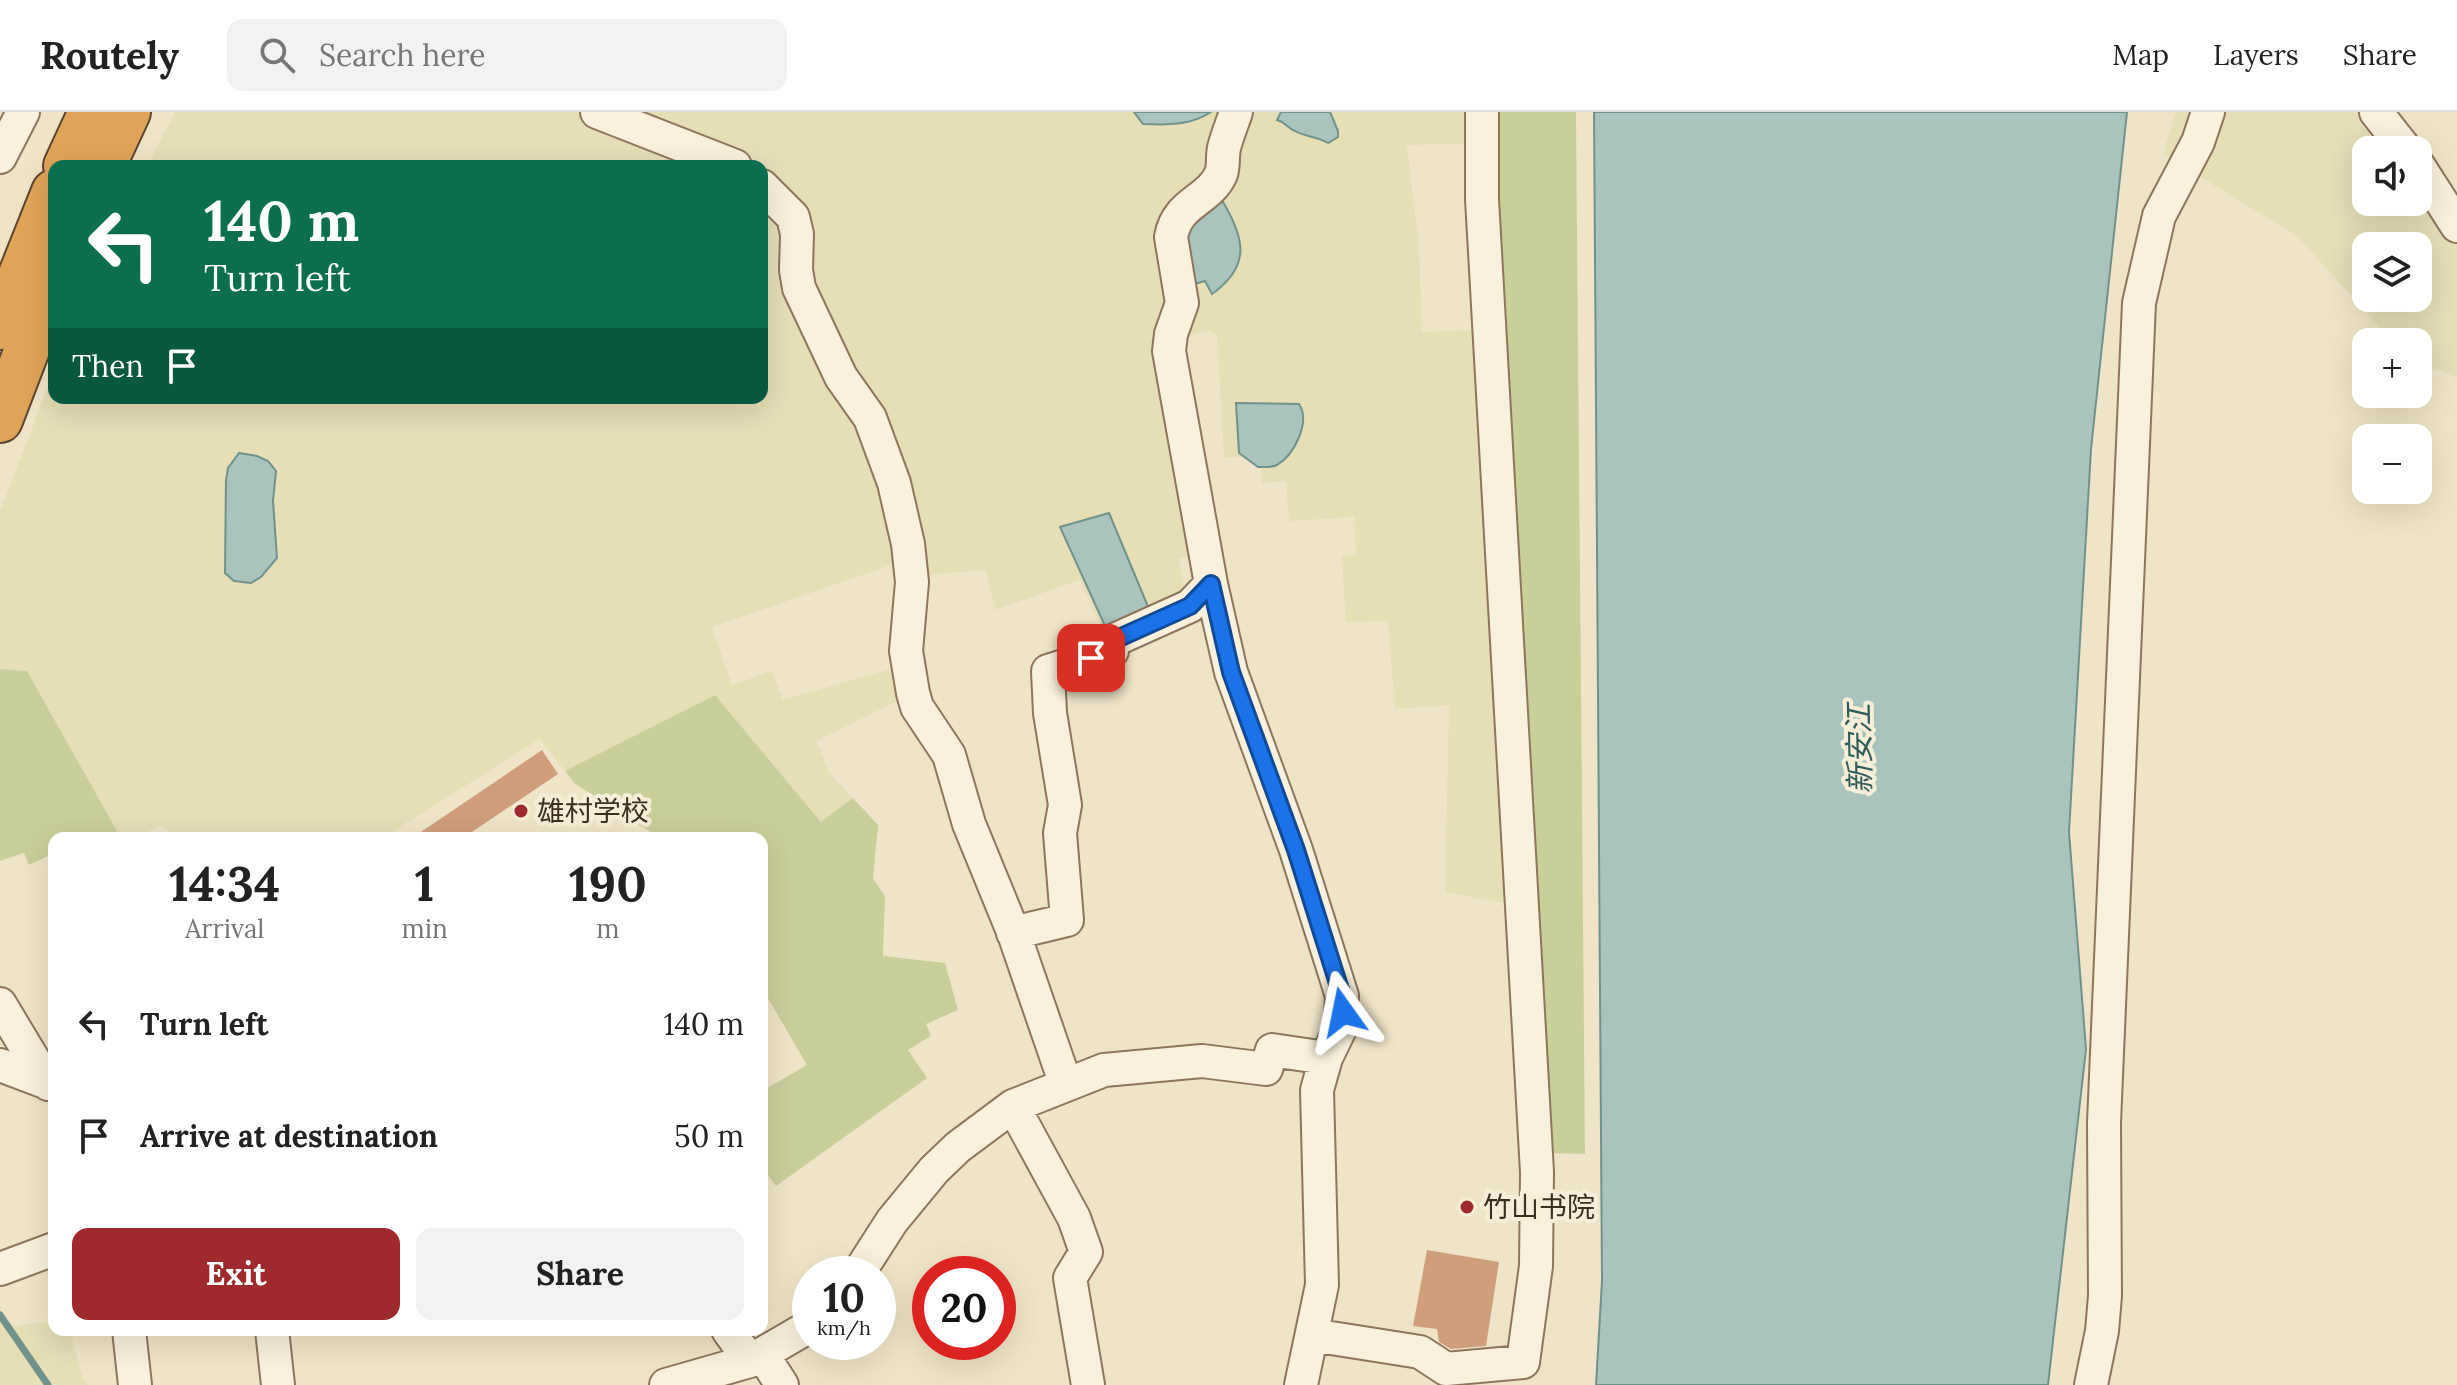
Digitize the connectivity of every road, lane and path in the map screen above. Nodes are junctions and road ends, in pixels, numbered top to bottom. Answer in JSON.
{"nodes":[{"id":1,"x":23,"y":112,"type":"edge"},
{"id":2,"x":91,"y":112,"type":"edge"},
{"id":3,"x":128,"y":112,"type":"edge"},
{"id":4,"x":597,"y":112,"type":"edge"},
{"id":5,"x":1236,"y":112,"type":"edge"},
{"id":6,"x":1482,"y":112,"type":"edge"},
{"id":7,"x":2208,"y":112,"type":"edge"},
{"id":8,"x":2376,"y":112,"type":"edge"},
{"id":9,"x":2395,"y":136,"type":"edge"},
{"id":10,"x":0,"y":157,"type":"edge"},
{"id":11,"x":69,"y":160,"type":"edge"},
{"id":12,"x":106,"y":160,"type":"edge"},
{"id":13,"x":720,"y":160,"type":"edge"},
{"id":14,"x":2432,"y":187,"type":"edge"},
{"id":15,"x":768,"y":192,"type":"edge"},
{"id":16,"x":48,"y":207,"type":"edge"},
{"id":17,"x":2457,"y":226,"type":"edge"},
{"id":18,"x":48,"y":295,"type":"edge"},
{"id":19,"x":0,"y":327,"type":"edge"},
{"id":20,"x":0,"y":420,"type":"edge"},
{"id":21,"x":1211,"y":584,"type":"junction"},
{"id":22,"x":1013,"y":933,"type":"junction"},
{"id":23,"x":0,"y":1004,"type":"edge"},
{"id":24,"x":1326,"y":1058,"type":"junction"},
{"id":25,"x":0,"y":1065,"type":"edge"},
{"id":26,"x":48,"y":1080,"type":"edge"},
{"id":27,"x":48,"y":1084,"type":"edge"},
{"id":28,"x":1066,"y":1085,"type":"junction"},
{"id":29,"x":1013,"y":1106,"type":"junction"},
{"id":30,"x":48,"y":1251,"type":"edge"},
{"id":31,"x":870,"y":1256,"type":"edge"},
{"id":32,"x":0,"y":1269,"type":"edge"},
{"id":33,"x":1312,"y":1335,"type":"junction"},
{"id":34,"x":130,"y":1336,"type":"edge"},
{"id":35,"x":273,"y":1336,"type":"edge"},
{"id":36,"x":734,"y":1336,"type":"edge"},
{"id":37,"x":792,"y":1336,"type":"edge"},
{"id":38,"x":756,"y":1357,"type":"junction"},
{"id":39,"x":1444,"y":1377,"type":"edge"},
{"id":40,"x":135,"y":1385,"type":"edge"},
{"id":41,"x":278,"y":1385,"type":"edge"},
{"id":42,"x":666,"y":1385,"type":"edge"},
{"id":43,"x":782,"y":1385,"type":"edge"},
{"id":44,"x":1088,"y":1385,"type":"edge"},
{"id":45,"x":1301,"y":1385,"type":"edge"},
{"id":46,"x":2091,"y":1385,"type":"edge"}],
"edges":[{"from":1,"to":10,"type":"street"},
{"from":2,"to":11,"type":"highway"},
{"from":3,"to":12,"type":"highway"},
{"from":4,"to":13,"type":"street"},
{"from":5,"to":21,"type":"street"},
{"from":6,"to":39,"type":"street"},
{"from":7,"to":46,"type":"street"},
{"from":8,"to":9,"type":"street"},
{"from":14,"to":17,"type":"street"},
{"from":15,"to":22,"type":"street"},
{"from":16,"to":19,"type":"highway"},
{"from":18,"to":20,"type":"highway"},
{"from":21,"to":22,"type":"street"},
{"from":21,"to":24,"type":"street"},
{"from":22,"to":28,"type":"street"},
{"from":23,"to":26,"type":"street"},
{"from":24,"to":28,"type":"street"},
{"from":24,"to":33,"type":"street"},
{"from":25,"to":27,"type":"street"},
{"from":28,"to":29,"type":"street"},
{"from":29,"to":31,"type":"street"},
{"from":29,"to":44,"type":"street"},
{"from":30,"to":32,"type":"street"},
{"from":33,"to":39,"type":"street"},
{"from":33,"to":45,"type":"street"},
{"from":34,"to":40,"type":"street"},
{"from":35,"to":41,"type":"street"},
{"from":36,"to":38,"type":"street"},
{"from":37,"to":38,"type":"street"},
{"from":38,"to":42,"type":"street"},
{"from":38,"to":43,"type":"street"}]}
